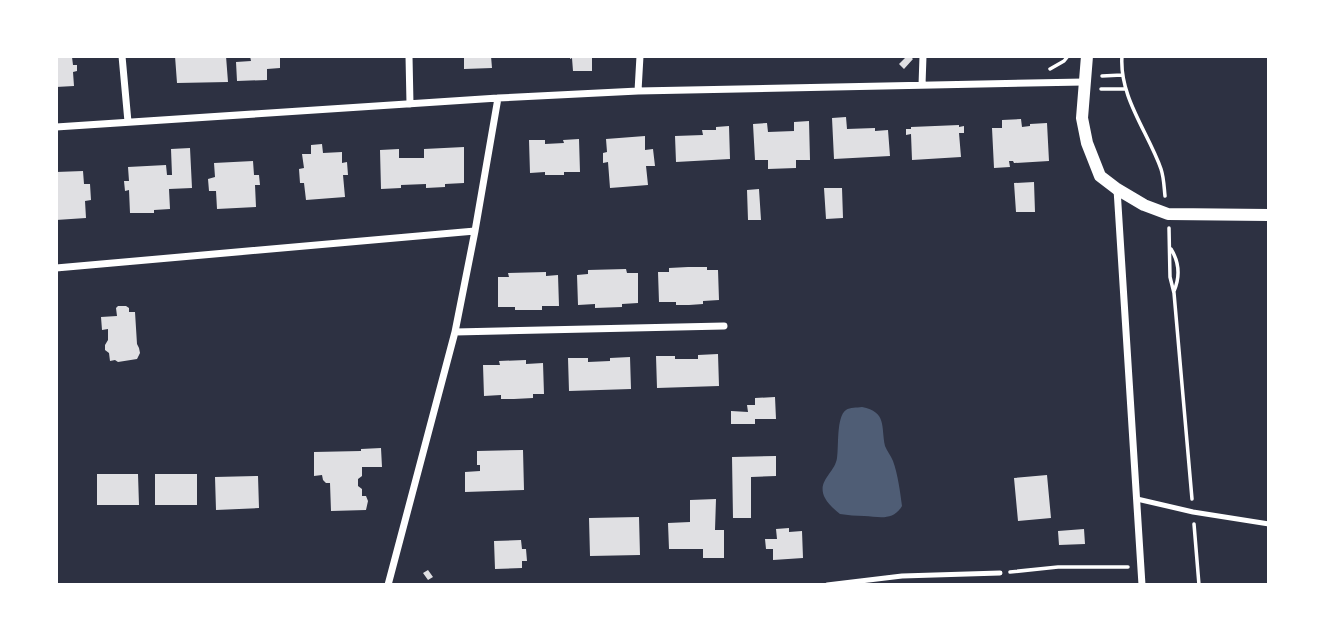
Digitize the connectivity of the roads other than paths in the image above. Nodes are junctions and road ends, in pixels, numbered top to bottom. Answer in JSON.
{"nodes":[{"id":1,"x":122,"y":56,"type":"edge"},
{"id":2,"x":409,"y":56,"type":"edge"},
{"id":3,"x":640,"y":56,"type":"edge"},
{"id":4,"x":923,"y":56,"type":"edge"},
{"id":5,"x":1087,"y":56,"type":"edge"},
{"id":6,"x":1084,"y":82,"type":"junction"},
{"id":7,"x":922,"y":85,"type":"junction"},
{"id":8,"x":638,"y":91,"type":"junction"},
{"id":9,"x":498,"y":98,"type":"junction"},
{"id":10,"x":410,"y":104,"type":"junction"},
{"id":11,"x":128,"y":122,"type":"junction"},
{"id":12,"x":56,"y":127,"type":"edge"},
{"id":13,"x":1117,"y":189,"type":"junction"},
{"id":14,"x":1269,"y":215,"type":"edge"},
{"id":15,"x":475,"y":231,"type":"junction"},
{"id":16,"x":56,"y":268,"type":"edge"},
{"id":17,"x":724,"y":327,"type":"dead end"},
{"id":18,"x":455,"y":332,"type":"junction"},
{"id":19,"x":1137,"y":499,"type":"junction"},
{"id":20,"x":1269,"y":524,"type":"edge"},
{"id":21,"x":1000,"y":573,"type":"road end"},
{"id":22,"x":388,"y":585,"type":"edge"},
{"id":23,"x":827,"y":585,"type":"edge"},
{"id":24,"x":1142,"y":585,"type":"edge"}],
"edges":[{"from":1,"to":11,"type":"street"},
{"from":2,"to":10,"type":"street"},
{"from":3,"to":8,"type":"street"},
{"from":4,"to":7,"type":"street"},
{"from":5,"to":6,"type":"street"},
{"from":6,"to":7,"type":"street"},
{"from":6,"to":13,"type":"street"},
{"from":7,"to":8,"type":"street"},
{"from":8,"to":9,"type":"street"},
{"from":9,"to":10,"type":"street"},
{"from":9,"to":15,"type":"street"},
{"from":10,"to":11,"type":"street"},
{"from":11,"to":12,"type":"street"},
{"from":13,"to":14,"type":"street"},
{"from":13,"to":19,"type":"street"},
{"from":15,"to":16,"type":"street"},
{"from":15,"to":18,"type":"street"},
{"from":17,"to":18,"type":"street"},
{"from":18,"to":22,"type":"street"},
{"from":19,"to":20,"type":"lane"},
{"from":19,"to":24,"type":"street"},
{"from":21,"to":23,"type":"lane"}]}
